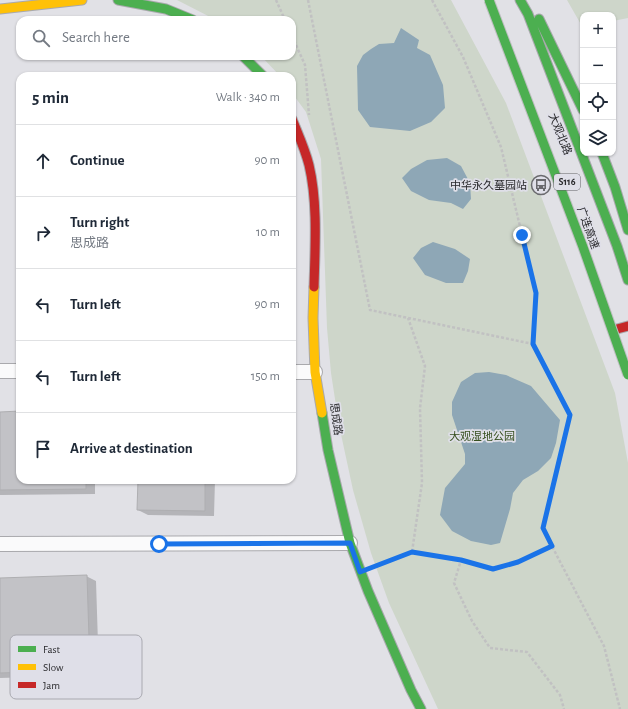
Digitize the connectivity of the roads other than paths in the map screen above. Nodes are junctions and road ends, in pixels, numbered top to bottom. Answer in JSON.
{"nodes":[{"id":1,"x":82,"y":0,"type":"edge"},
{"id":2,"x":118,"y":0,"type":"edge"},
{"id":3,"x":486,"y":0,"type":"edge"},
{"id":4,"x":489,"y":0,"type":"edge"},
{"id":5,"x":520,"y":0,"type":"edge"},
{"id":6,"x":529,"y":0,"type":"edge"},
{"id":7,"x":0,"y":9,"type":"edge"},
{"id":8,"x":185,"y":16,"type":"edge"},
{"id":9,"x":247,"y":60,"type":"edge"},
{"id":10,"x":259,"y":72,"type":"edge"},
{"id":11,"x":580,"y":104,"type":"edge"},
{"id":12,"x":296,"y":129,"type":"edge"},
{"id":13,"x":603,"y":156,"type":"edge"},
{"id":14,"x":628,"y":230,"type":"edge"},
{"id":15,"x":628,"y":280,"type":"edge"},
{"id":16,"x":628,"y":326,"type":"edge"},
{"id":17,"x":617,"y":329,"type":"junction"},
{"id":18,"x":0,"y":371,"type":"edge"},
{"id":19,"x":16,"y":371,"type":"edge"},
{"id":20,"x":296,"y":372,"type":"edge"},
{"id":21,"x":314,"y":372,"type":"junction"},
{"id":22,"x":628,"y":373,"type":"edge"},
{"id":23,"x":350,"y":543,"type":"junction"},
{"id":24,"x":0,"y":544,"type":"edge"},
{"id":25,"x":421,"y":709,"type":"edge"}],
"edges":[{"from":1,"to":7,"type":"main road"},
{"from":2,"to":8,"type":"main road"},
{"from":3,"to":17,"type":"main road","name":"大观北路","number":"S116"},
{"from":4,"to":22,"type":"main road","name":"广连高速","bridge":true},
{"from":5,"to":15,"type":"main road","name":"广连高速"},
{"from":6,"to":11,"type":"main road"},
{"from":9,"to":10,"type":"main road"},
{"from":12,"to":21,"type":"main road","name":"思成路"},
{"from":13,"to":14,"type":"main road"},
{"from":16,"to":17,"type":"main road"},
{"from":17,"to":22,"type":"main road","name":"大观北路","number":"S116"},
{"from":18,"to":19,"type":"street"},
{"from":20,"to":21,"type":"street"},
{"from":21,"to":23,"type":"main road","name":"思成路"},
{"from":23,"to":24,"type":"street"},
{"from":23,"to":25,"type":"main road","name":"思成路"}]}
